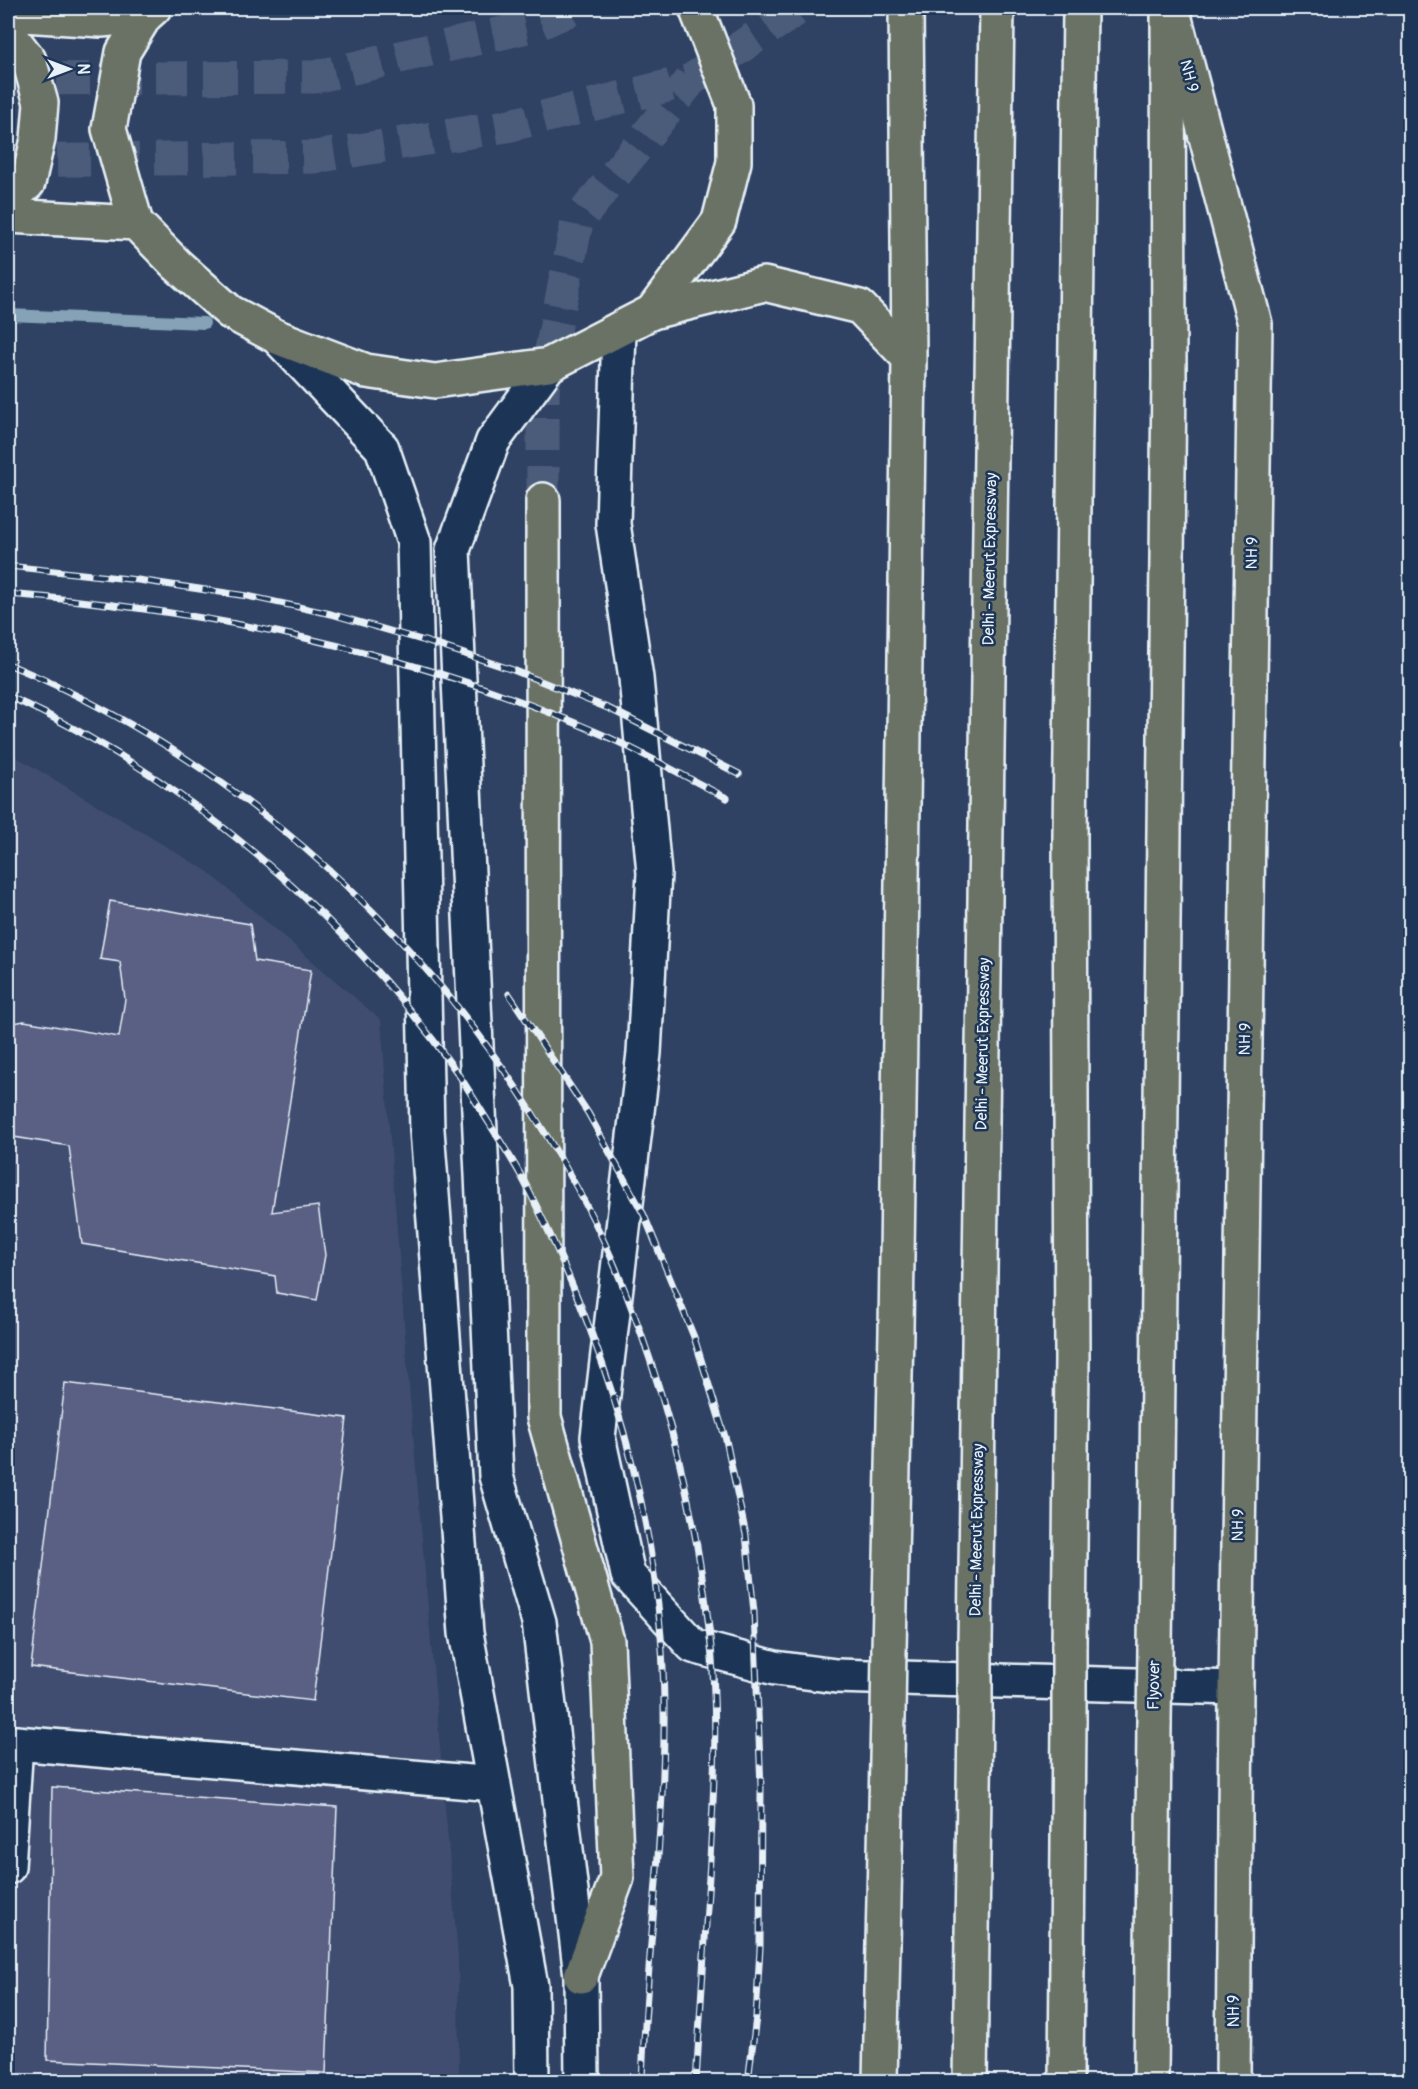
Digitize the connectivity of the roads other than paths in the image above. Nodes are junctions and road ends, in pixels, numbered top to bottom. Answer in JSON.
{"nodes":[{"id":1,"x":696,"y":8,"type":"edge"},
{"id":2,"x":906,"y":8,"type":"edge"},
{"id":3,"x":997,"y":8,"type":"edge"},
{"id":4,"x":1080,"y":8,"type":"edge"},
{"id":5,"x":1170,"y":8,"type":"edge"},
{"id":6,"x":149,"y":12,"type":"edge"},
{"id":7,"x":8,"y":14,"type":"edge"},
{"id":8,"x":8,"y":33,"type":"edge"},
{"id":9,"x":8,"y":201,"type":"edge"},
{"id":10,"x":8,"y":216,"type":"edge"},
{"id":11,"x":136,"y":223,"type":"junction"},
{"id":12,"x":652,"y":312,"type":"junction"},
{"id":13,"x":619,"y":329,"type":"junction"},
{"id":14,"x":278,"y":337,"type":"junction"},
{"id":15,"x":909,"y":358,"type":"junction"},
{"id":16,"x":549,"y":365,"type":"junction"},
{"id":17,"x":543,"y":501,"type":"tunnel mouth"},
{"id":18,"x":1236,"y":1688,"type":"junction"},
{"id":19,"x":494,"y":1784,"type":"junction"},
{"id":20,"x":8,"y":1867,"type":"edge"},
{"id":21,"x":581,"y":1976,"type":"junction"},
{"id":22,"x":532,"y":2082,"type":"edge"},
{"id":23,"x":582,"y":2082,"type":"edge"},
{"id":24,"x":880,"y":2082,"type":"edge"},
{"id":25,"x":970,"y":2082,"type":"edge"},
{"id":26,"x":1066,"y":2082,"type":"edge"},
{"id":27,"x":1151,"y":2082,"type":"edge"},
{"id":28,"x":1233,"y":2082,"type":"edge"}],
"edges":[{"from":1,"to":12,"type":"main road"},
{"from":2,"to":15,"type":"main road"},
{"from":3,"to":25,"type":"main road","name":"Delhi - Meerut Expressway","bridge":true},
{"from":4,"to":26,"type":"main road","bridge":true},
{"from":5,"to":18,"type":"main road","name":"NH 9"},
{"from":5,"to":27,"type":"main road","name":"Flyover","bridge":true},
{"from":6,"to":7,"type":"main road"},
{"from":6,"to":11,"type":"main road"},
{"from":8,"to":9,"type":"main road"},
{"from":10,"to":11,"type":"main road"},
{"from":11,"to":14,"type":"main road"},
{"from":12,"to":13,"type":"main road"},
{"from":12,"to":15,"type":"main road"},
{"from":13,"to":16,"type":"main road"},
{"from":13,"to":18,"type":"street"},
{"from":14,"to":16,"type":"main road"},
{"from":14,"to":19,"type":"street"},
{"from":15,"to":24,"type":"main road","bridge":true},
{"from":16,"to":21,"type":"street"},
{"from":17,"to":21,"type":"main road"},
{"from":18,"to":28,"type":"main road","name":"NH 9"},
{"from":19,"to":20,"type":"street"},
{"from":19,"to":22,"type":"street"},
{"from":21,"to":23,"type":"street"}]}
